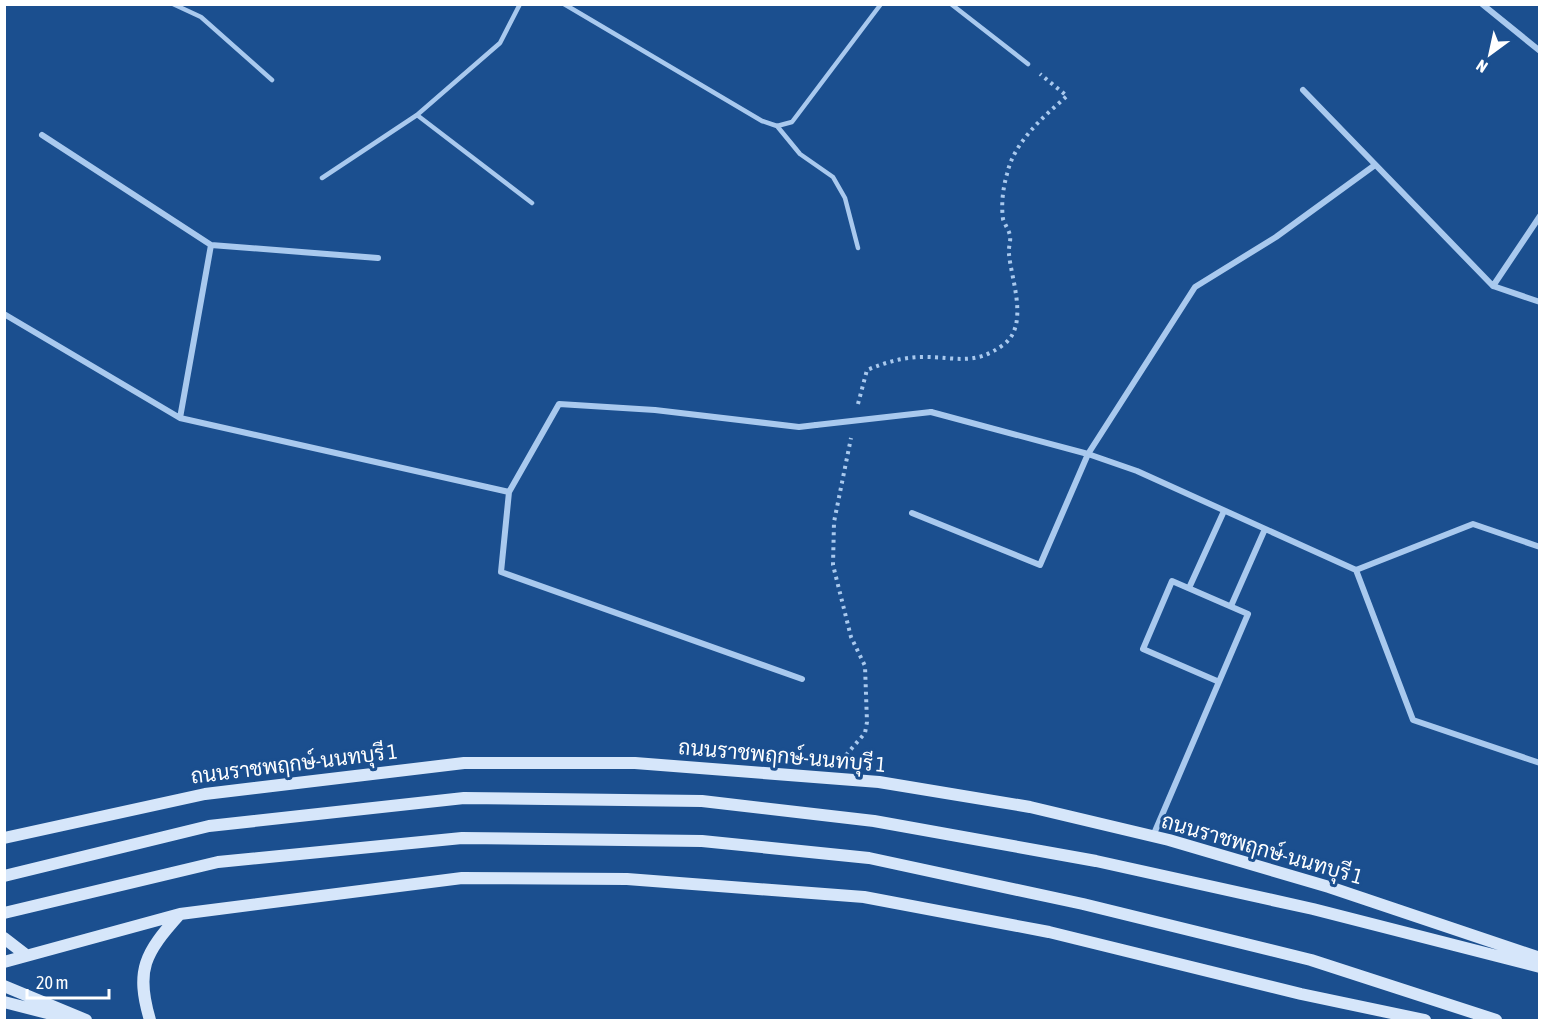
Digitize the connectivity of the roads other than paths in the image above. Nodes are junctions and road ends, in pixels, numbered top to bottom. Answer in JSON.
{"nodes":[{"id":1,"x":173,"y":4,"type":"edge"},
{"id":2,"x":520,"y":4,"type":"edge"},
{"id":3,"x":564,"y":4,"type":"edge"},
{"id":4,"x":881,"y":4,"type":"edge"},
{"id":5,"x":951,"y":4,"type":"edge"},
{"id":6,"x":1482,"y":4,"type":"edge"},
{"id":7,"x":1539,"y":51,"type":"edge"},
{"id":8,"x":1028,"y":64,"type":"road end"},
{"id":9,"x":272,"y":80,"type":"dead end"},
{"id":10,"x":1302,"y":90,"type":"dead end"},
{"id":11,"x":417,"y":115,"type":"junction"},
{"id":12,"x":777,"y":126,"type":"junction"},
{"id":13,"x":42,"y":135,"type":"dead end"},
{"id":14,"x":1375,"y":165,"type":"junction"},
{"id":15,"x":322,"y":178,"type":"dead end"},
{"id":16,"x":532,"y":202,"type":"dead end"},
{"id":17,"x":1539,"y":216,"type":"edge"},
{"id":18,"x":211,"y":244,"type":"junction"},
{"id":19,"x":858,"y":248,"type":"dead end"},
{"id":20,"x":378,"y":258,"type":"dead end"},
{"id":21,"x":1493,"y":286,"type":"junction"},
{"id":22,"x":1539,"y":302,"type":"edge"},
{"id":23,"x":4,"y":314,"type":"edge"},
{"id":24,"x":180,"y":418,"type":"junction"},
{"id":25,"x":1088,"y":454,"type":"junction"},
{"id":26,"x":509,"y":492,"type":"junction"},
{"id":27,"x":1224,"y":511,"type":"junction"},
{"id":28,"x":912,"y":513,"type":"dead end"},
{"id":29,"x":1265,"y":529,"type":"junction"},
{"id":30,"x":1539,"y":547,"type":"edge"},
{"id":31,"x":1356,"y":570,"type":"junction"},
{"id":32,"x":1189,"y":588,"type":"junction"},
{"id":33,"x":1231,"y":606,"type":"junction"},
{"id":34,"x":802,"y":679,"type":"dead end"},
{"id":35,"x":1217,"y":681,"type":"junction"},
{"id":36,"x":1539,"y":763,"type":"edge"},
{"id":37,"x":1153,"y":837,"type":"junction"},
{"id":38,"x":4,"y":838,"type":"edge"},
{"id":39,"x":4,"y":876,"type":"edge"},
{"id":40,"x":4,"y":913,"type":"edge"},
{"id":41,"x":180,"y":914,"type":"junction"},
{"id":42,"x":4,"y":938,"type":"edge"},
{"id":43,"x":26,"y":955,"type":"junction"},
{"id":44,"x":1539,"y":958,"type":"edge"},
{"id":45,"x":4,"y":962,"type":"edge"},
{"id":46,"x":1539,"y":967,"type":"edge"},
{"id":47,"x":4,"y":986,"type":"edge"},
{"id":48,"x":4,"y":1002,"type":"edge"},
{"id":49,"x":76,"y":1020,"type":"edge"},
{"id":50,"x":86,"y":1020,"type":"edge"},
{"id":51,"x":150,"y":1020,"type":"edge"},
{"id":52,"x":1425,"y":1020,"type":"edge"},
{"id":53,"x":1496,"y":1020,"type":"edge"}],
"edges":[{"from":1,"to":9,"type":"lane"},
{"from":2,"to":11,"type":"lane"},
{"from":3,"to":12,"type":"lane"},
{"from":4,"to":12,"type":"lane"},
{"from":5,"to":8,"type":"lane"},
{"from":6,"to":7,"type":"street"},
{"from":10,"to":14,"type":"street"},
{"from":11,"to":15,"type":"lane"},
{"from":11,"to":16,"type":"lane"},
{"from":12,"to":19,"type":"lane"},
{"from":13,"to":18,"type":"street"},
{"from":14,"to":21,"type":"street"},
{"from":14,"to":25,"type":"street"},
{"from":17,"to":21,"type":"street"},
{"from":18,"to":20,"type":"street"},
{"from":18,"to":24,"type":"street"},
{"from":21,"to":22,"type":"street"},
{"from":23,"to":24,"type":"street"},
{"from":24,"to":26,"type":"street"},
{"from":25,"to":26,"type":"street","bridge":true},
{"from":25,"to":27,"type":"street"},
{"from":25,"to":28,"type":"street"},
{"from":26,"to":34,"type":"street"},
{"from":27,"to":29,"type":"street"},
{"from":27,"to":32,"type":"street"},
{"from":29,"to":31,"type":"street"},
{"from":29,"to":33,"type":"street"},
{"from":30,"to":31,"type":"street"},
{"from":31,"to":36,"type":"street"},
{"from":32,"to":33,"type":"street"},
{"from":32,"to":35,"type":"street"},
{"from":33,"to":35,"type":"street"},
{"from":35,"to":37,"type":"street"},
{"from":37,"to":38,"type":"street","name":"ถนนราชพฤกษ์-นนทบุรี 1"},
{"from":37,"to":44,"type":"street","name":"ถนนราชพฤกษ์-นนทบุรี 1"},
{"from":39,"to":46,"type":"street","name":"ถนนราชพฤกษ์-นนทบุรี 1"},
{"from":40,"to":53,"type":"street"},
{"from":41,"to":43,"type":"street"},
{"from":41,"to":51,"type":"street"},
{"from":41,"to":52,"type":"street"},
{"from":42,"to":43,"type":"street"},
{"from":43,"to":45,"type":"street"},
{"from":47,"to":50,"type":"street"},
{"from":48,"to":49,"type":"street"}]}
